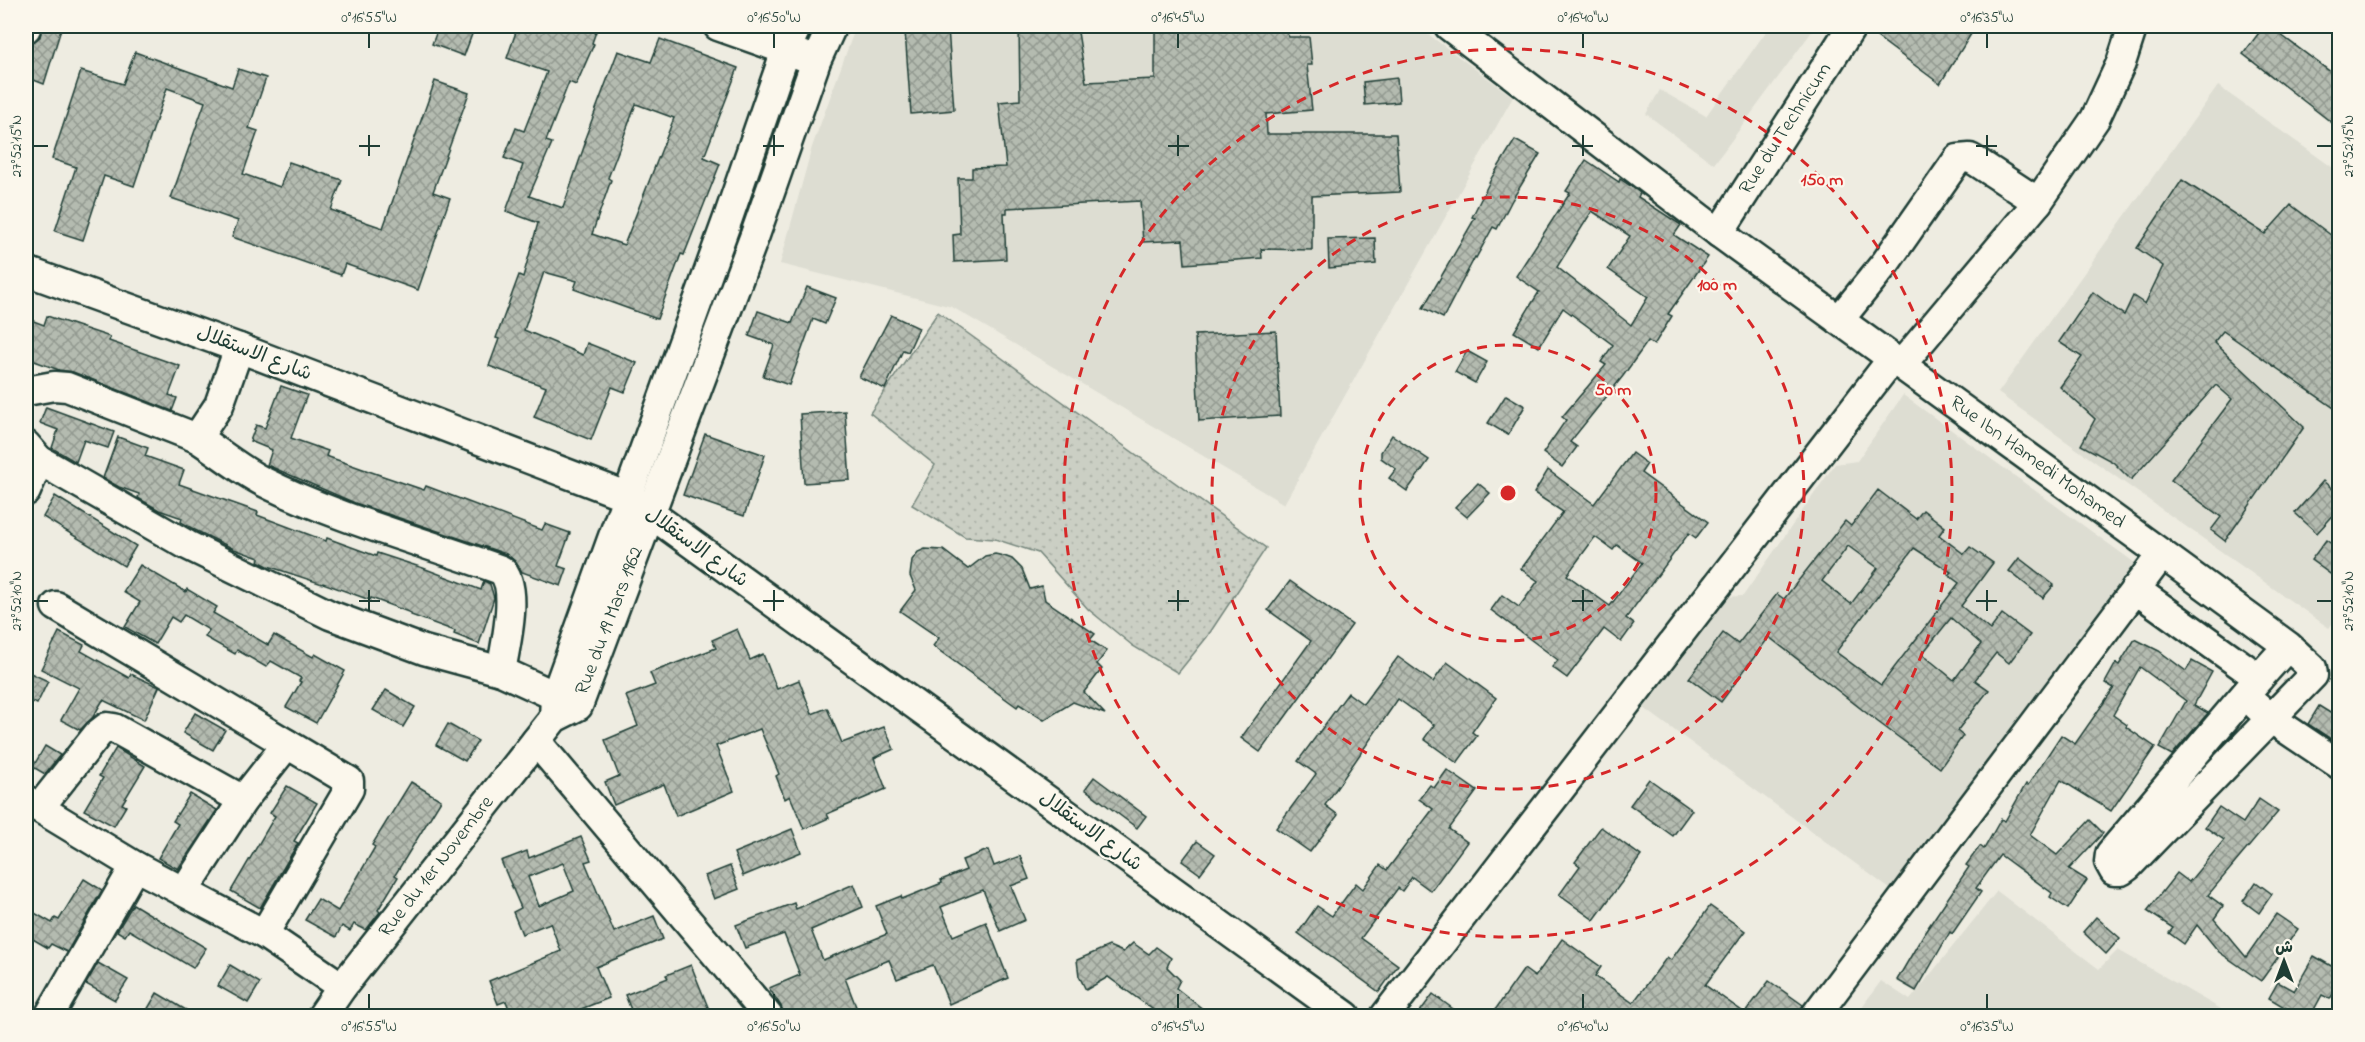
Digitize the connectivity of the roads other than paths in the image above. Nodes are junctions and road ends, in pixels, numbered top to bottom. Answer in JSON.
{"nodes":[{"id":1,"x":718,"y":26,"type":"edge"},
{"id":2,"x":832,"y":26,"type":"edge"},
{"id":3,"x":1449,"y":26,"type":"edge"},
{"id":4,"x":1852,"y":26,"type":"edge"},
{"id":5,"x":2133,"y":26,"type":"edge"},
{"id":6,"x":791,"y":38,"type":"edge"},
{"id":7,"x":816,"y":61,"type":"junction"},
{"id":8,"x":2038,"y":202,"type":"junction"},
{"id":9,"x":1719,"y":233,"type":"junction"},
{"id":10,"x":26,"y":271,"type":"edge"},
{"id":11,"x":1839,"y":320,"type":"junction"},
{"id":12,"x":238,"y":348,"type":"junction"},
{"id":13,"x":1896,"y":362,"type":"junction"},
{"id":14,"x":26,"y":391,"type":"edge"},
{"id":15,"x":197,"y":438,"type":"junction"},
{"id":16,"x":32,"y":452,"type":"edge"},
{"id":17,"x":26,"y":491,"type":"edge"},
{"id":18,"x":626,"y":496,"type":"junction"},
{"id":19,"x":650,"y":515,"type":"junction"},
{"id":20,"x":2162,"y":554,"type":"junction"},
{"id":21,"x":2135,"y":590,"type":"junction"},
{"id":22,"x":56,"y":606,"type":"dead end"},
{"id":23,"x":2288,"y":646,"type":"junction"},
{"id":24,"x":501,"y":671,"type":"junction"},
{"id":25,"x":2252,"y":686,"type":"junction"},
{"id":26,"x":562,"y":707,"type":"junction"},
{"id":27,"x":2270,"y":718,"type":"junction"},
{"id":28,"x":536,"y":741,"type":"junction"},
{"id":29,"x":287,"y":744,"type":"junction"},
{"id":30,"x":2340,"y":765,"type":"edge"},
{"id":31,"x":243,"y":800,"type":"junction"},
{"id":32,"x":33,"y":803,"type":"edge"},
{"id":33,"x":135,"y":866,"type":"junction"},
{"id":34,"x":184,"y":891,"type":"junction"},
{"id":35,"x":264,"y":934,"type":"junction"},
{"id":36,"x":342,"y":987,"type":"junction"},
{"id":37,"x":49,"y":1017,"type":"edge"},
{"id":38,"x":322,"y":1017,"type":"edge"},
{"id":39,"x":768,"y":1017,"type":"edge"},
{"id":40,"x":1346,"y":1017,"type":"edge"},
{"id":41,"x":1385,"y":1017,"type":"edge"},
{"id":42,"x":1815,"y":1017,"type":"edge"}],
"edges":[{"from":1,"to":6,"type":"street"},
{"from":2,"to":7,"type":"street","name":"Rue du 19 Mars 1962"},
{"from":3,"to":9,"type":"street","name":"Rue Ibn Hamedi Mohamed"},
{"from":4,"to":9,"type":"street","name":"Rue du Technicum"},
{"from":5,"to":8,"type":"street"},
{"from":6,"to":7,"type":"street"},
{"from":6,"to":18,"type":"street","name":"Rue du 19 Mars 1962"},
{"from":7,"to":19,"type":"street","name":"Rue du 19 Mars 1962"},
{"from":8,"to":11,"type":"street"},
{"from":8,"to":13,"type":"street"},
{"from":9,"to":11,"type":"street","name":"Rue Ibn Hamedi Mohamed"},
{"from":10,"to":12,"type":"street","name":"شارع الاستقلال"},
{"from":11,"to":13,"type":"street","name":"Rue Ibn Hamedi Mohamed"},
{"from":12,"to":15,"type":"street"},
{"from":12,"to":18,"type":"street","name":"شارع الاستقلال"},
{"from":13,"to":20,"type":"street","name":"Rue Ibn Hamedi Mohamed"},
{"from":13,"to":41,"type":"street"},
{"from":14,"to":15,"type":"street"},
{"from":15,"to":24,"type":"street"},
{"from":16,"to":17,"type":"street"},
{"from":16,"to":24,"type":"street"},
{"from":18,"to":19,"type":"street","name":"شارع الاستقلال"},
{"from":18,"to":26,"type":"street","name":"Rue du 19 Mars 1962"},
{"from":19,"to":26,"type":"street","name":"Rue du 19 Mars 1962"},
{"from":19,"to":40,"type":"street","name":"شارع الاستقلال"},
{"from":20,"to":21,"type":"street"},
{"from":20,"to":23,"type":"street","name":"Rue Ibn Hamedi Mohamed"},
{"from":21,"to":25,"type":"street"},
{"from":21,"to":42,"type":"street"},
{"from":22,"to":29,"type":"street"},
{"from":23,"to":25,"type":"street"},
{"from":23,"to":27,"type":"street","name":"Rue Ibn Hamedi Mohamed"},
{"from":24,"to":26,"type":"street"},
{"from":25,"to":27,"type":"street"},
{"from":25,"to":27,"type":"street"},
{"from":26,"to":28,"type":"street","name":"Rue du 1er Novembre"},
{"from":27,"to":30,"type":"street"},
{"from":28,"to":36,"type":"street","name":"Rue du 1er Novembre"},
{"from":28,"to":39,"type":"street"},
{"from":29,"to":31,"type":"street"},
{"from":29,"to":35,"type":"street"},
{"from":31,"to":32,"type":"street"},
{"from":31,"to":34,"type":"street"},
{"from":32,"to":33,"type":"street"},
{"from":33,"to":34,"type":"street"},
{"from":33,"to":37,"type":"street"},
{"from":34,"to":35,"type":"street"},
{"from":35,"to":36,"type":"street"},
{"from":36,"to":38,"type":"street","name":"Rue du 1er Novembre"}]}
